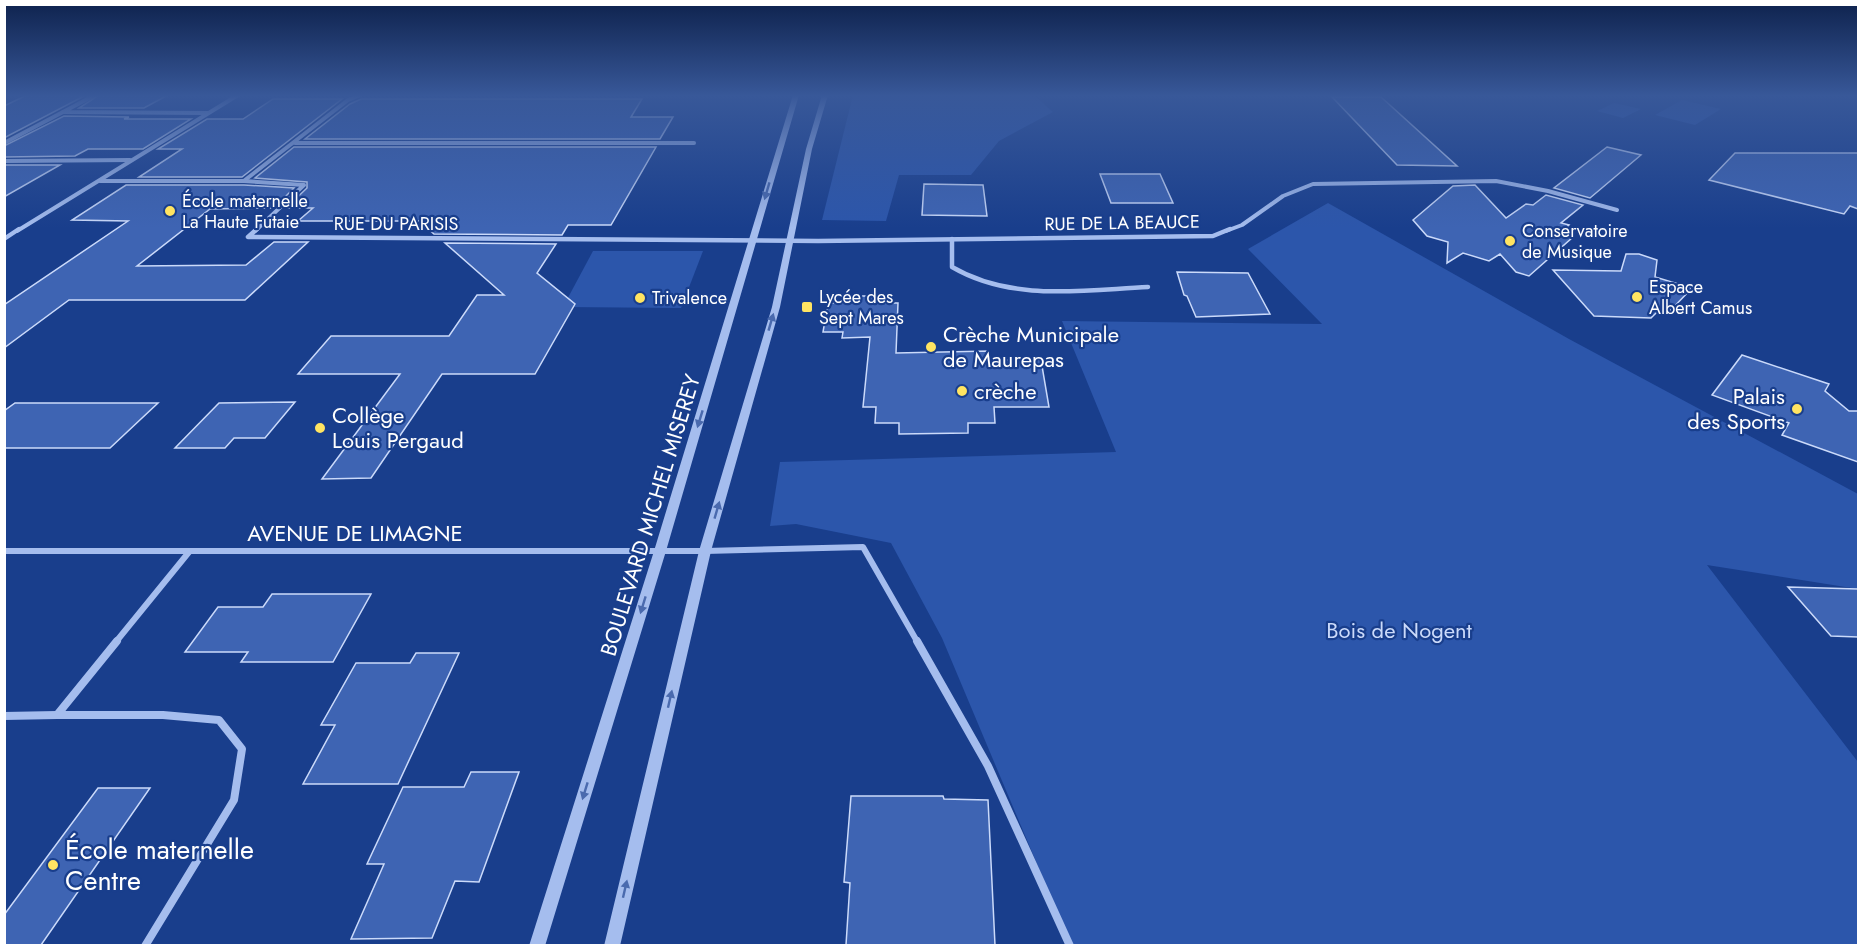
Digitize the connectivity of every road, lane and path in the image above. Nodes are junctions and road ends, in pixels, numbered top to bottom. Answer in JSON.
{"nodes":[{"id":1,"x":164,"y":139,"type":"edge"},
{"id":2,"x":300,"y":139,"type":"edge"},
{"id":3,"x":783,"y":139,"type":"edge"},
{"id":4,"x":812,"y":139,"type":"edge"},
{"id":5,"x":295,"y":143,"type":"junction"},
{"id":6,"x":694,"y":143,"type":"dead end"},
{"id":7,"x":130,"y":160,"type":"junction"},
{"id":8,"x":4,"y":161,"type":"edge"},
{"id":9,"x":100,"y":181,"type":"junction"},
{"id":10,"x":244,"y":181,"type":"junction"},
{"id":11,"x":1617,"y":210,"type":"dead end"},
{"id":12,"x":754,"y":238,"type":"junction"},
{"id":13,"x":4,"y":239,"type":"edge"},
{"id":14,"x":952,"y":239,"type":"junction"},
{"id":15,"x":790,"y":240,"type":"junction"},
{"id":16,"x":1148,"y":287,"type":"dead end"},
{"id":17,"x":4,"y":551,"type":"edge"},
{"id":18,"x":660,"y":551,"type":"junction"},
{"id":19,"x":705,"y":551,"type":"junction"},
{"id":20,"x":189,"y":552,"type":"junction"},
{"id":21,"x":57,"y":715,"type":"junction"},
{"id":22,"x":4,"y":716,"type":"edge"},
{"id":23,"x":145,"y":945,"type":"edge"},
{"id":24,"x":537,"y":945,"type":"edge"},
{"id":25,"x":612,"y":945,"type":"edge"},
{"id":26,"x":1070,"y":945,"type":"edge"}],
"edges":[{"from":1,"to":7,"type":"street"},
{"from":2,"to":5,"type":"street"},
{"from":3,"to":12,"type":"street","name":"BOULEVARD MICHEL MISEREY","one_way":true},
{"from":4,"to":15,"type":"street"},
{"from":5,"to":6,"type":"street"},
{"from":5,"to":10,"type":"street"},
{"from":7,"to":8,"type":"street"},
{"from":7,"to":9,"type":"street"},
{"from":9,"to":10,"type":"street","name":"RUE DU PARISIS"},
{"from":9,"to":13,"type":"street"},
{"from":10,"to":12,"type":"street","name":"RUE DU PARISIS"},
{"from":11,"to":14,"type":"street","name":"RUE DE LA BEAUCE"},
{"from":12,"to":15,"type":"street","name":"RUE DU PARISIS"},
{"from":12,"to":18,"type":"street","name":"BOULEVARD MICHEL MISEREY","one_way":true},
{"from":14,"to":15,"type":"street","name":"RUE DE LA BEAUCE"},
{"from":14,"to":16,"type":"street"},
{"from":19,"to":15,"type":"street","one_way":true},
{"from":17,"to":20,"type":"street","name":"AVENUE DE LIMAGNE"},
{"from":18,"to":19,"type":"street","name":"AVENUE DE LIMAGNE"},
{"from":18,"to":20,"type":"street","name":"AVENUE DE LIMAGNE"},
{"from":18,"to":24,"type":"street","name":"BOULEVARD MICHEL MISEREY","one_way":true},
{"from":25,"to":19,"type":"street","one_way":true},
{"from":19,"to":26,"type":"street","name":"AVENUE DE LIMAGNE"},
{"from":20,"to":21,"type":"street"},
{"from":21,"to":22,"type":"street"},
{"from":21,"to":23,"type":"street"}]}
